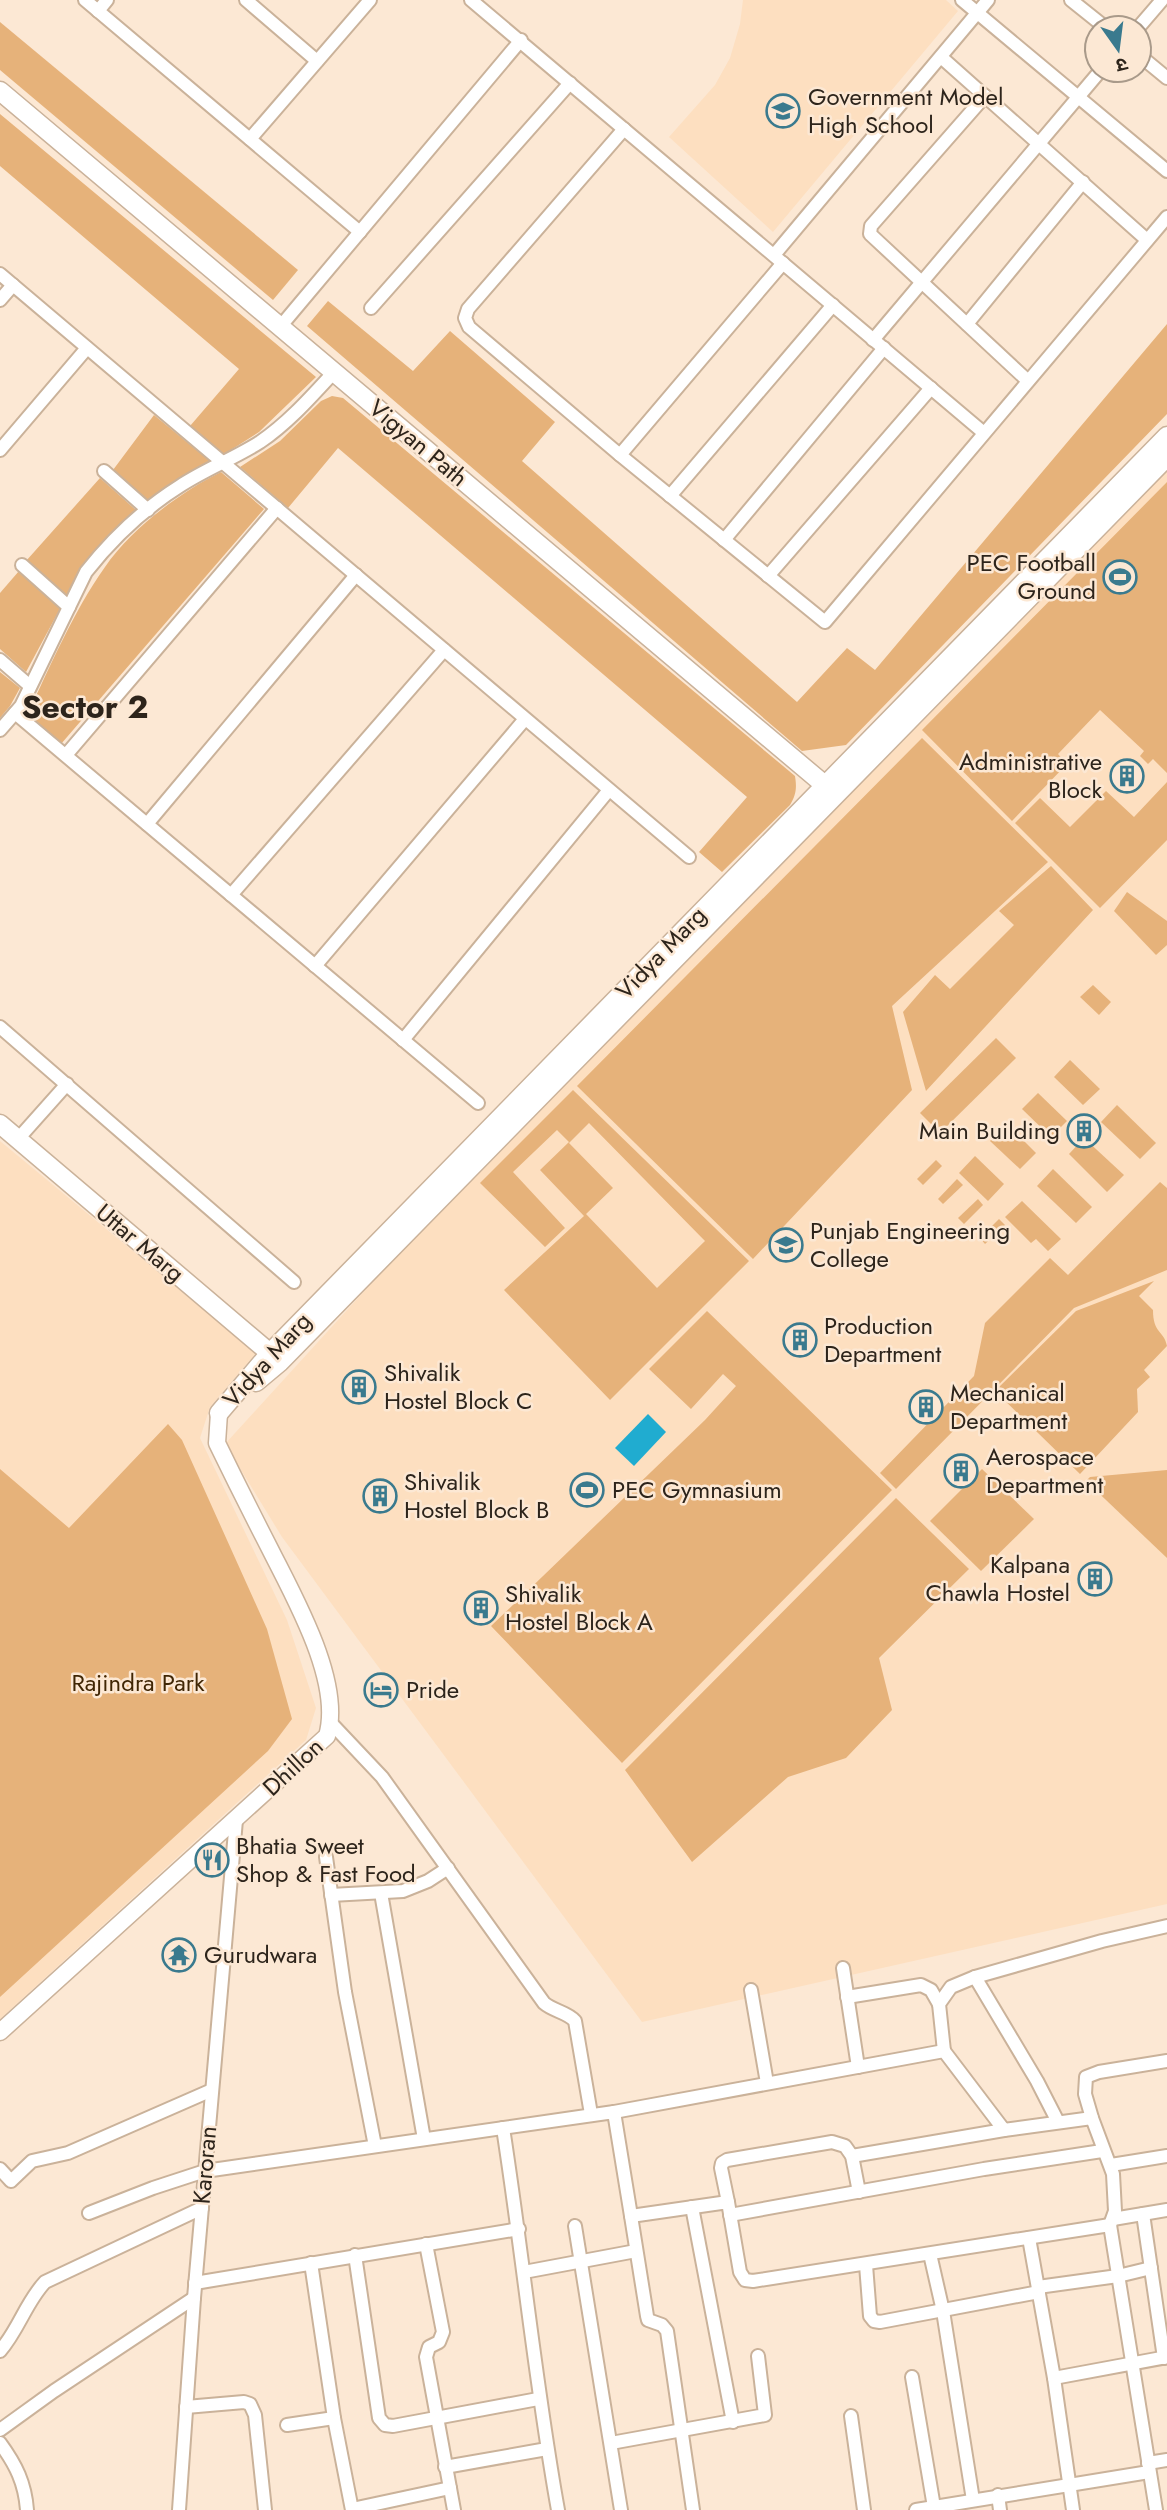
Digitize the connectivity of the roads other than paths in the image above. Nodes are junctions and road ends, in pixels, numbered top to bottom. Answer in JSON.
{"nodes":[{"id":1,"x":85,"y":0,"type":"edge"},
{"id":2,"x":107,"y":0,"type":"edge"},
{"id":3,"x":246,"y":0,"type":"edge"},
{"id":4,"x":370,"y":0,"type":"edge"},
{"id":5,"x":962,"y":0,"type":"edge"},
{"id":6,"x":988,"y":0,"type":"edge"},
{"id":7,"x":1071,"y":0,"type":"edge"},
{"id":8,"x":1162,"y":0,"type":"edge"},
{"id":9,"x":473,"y":1,"type":"edge"},
{"id":10,"x":98,"y":10,"type":"junction"},
{"id":11,"x":978,"y":13,"type":"junction"},
{"id":12,"x":1088,"y":14,"type":"edge"},
{"id":13,"x":1150,"y":14,"type":"edge"},
{"id":14,"x":521,"y":40,"type":"junction"},
{"id":15,"x":941,"y":57,"type":"junction"},
{"id":16,"x":317,"y":61,"type":"junction"},
{"id":17,"x":1153,"y":66,"type":"edge"},
{"id":18,"x":1167,"y":78,"type":"edge"},
{"id":19,"x":570,"y":83,"type":"junction"},
{"id":20,"x":1089,"y":84,"type":"edge"},
{"id":21,"x":0,"y":91,"type":"edge"},
{"id":22,"x":985,"y":96,"type":"junction"},
{"id":23,"x":1078,"y":97,"type":"junction"},
{"id":24,"x":624,"y":129,"type":"junction"},
{"id":25,"x":250,"y":139,"type":"junction"},
{"id":26,"x":1039,"y":143,"type":"junction"},
{"id":27,"x":1167,"y":172,"type":"edge"},
{"id":28,"x":1083,"y":182,"type":"junction"},
{"id":29,"x":1167,"y":217,"type":"edge"},
{"id":30,"x":360,"y":232,"type":"junction"},
{"id":31,"x":1147,"y":240,"type":"junction"},
{"id":32,"x":778,"y":259,"type":"junction"},
{"id":33,"x":0,"y":274,"type":"edge"},
{"id":34,"x":922,"y":282,"type":"junction"},
{"id":35,"x":13,"y":285,"type":"junction"},
{"id":36,"x":0,"y":300,"type":"edge"},
{"id":37,"x":833,"y":305,"type":"junction"},
{"id":38,"x":371,"y":309,"type":"dead end"},
{"id":39,"x":967,"y":324,"type":"junction"},
{"id":40,"x":280,"y":327,"type":"junction"},
{"id":41,"x":879,"y":344,"type":"junction"},
{"id":42,"x":87,"y":348,"type":"junction"},
{"id":43,"x":334,"y":372,"type":"junction"},
{"id":44,"x":1028,"y":381,"type":"junction"},
{"id":45,"x":931,"y":388,"type":"junction"},
{"id":46,"x":984,"y":433,"type":"junction"},
{"id":47,"x":1167,"y":436,"type":"edge"},
{"id":48,"x":0,"y":450,"type":"edge"},
{"id":49,"x":620,"y":455,"type":"junction"},
{"id":50,"x":1167,"y":457,"type":"edge"},
{"id":51,"x":223,"y":463,"type":"junction"},
{"id":52,"x":104,"y":471,"type":"dead end"},
{"id":53,"x":670,"y":496,"type":"junction"},
{"id":54,"x":277,"y":508,"type":"junction"},
{"id":55,"x":148,"y":510,"type":"junction"},
{"id":56,"x":724,"y":540,"type":"junction"},
{"id":57,"x":22,"y":565,"type":"dead end"},
{"id":58,"x":356,"y":575,"type":"junction"},
{"id":59,"x":768,"y":576,"type":"junction"},
{"id":60,"x":69,"y":607,"type":"junction"},
{"id":61,"x":444,"y":650,"type":"junction"},
{"id":62,"x":0,"y":660,"type":"edge"},
{"id":63,"x":30,"y":686,"type":"junction"},
{"id":64,"x":15,"y":712,"type":"junction"},
{"id":65,"x":525,"y":719,"type":"junction"},
{"id":66,"x":0,"y":730,"type":"edge"},
{"id":67,"x":66,"y":755,"type":"junction"},
{"id":68,"x":609,"y":790,"type":"junction"},
{"id":69,"x":831,"y":790,"type":"junction"},
{"id":70,"x":147,"y":824,"type":"junction"},
{"id":71,"x":688,"y":857,"type":"dead end"},
{"id":72,"x":231,"y":895,"type":"junction"},
{"id":73,"x":316,"y":966,"type":"junction"},
{"id":74,"x":0,"y":1027,"type":"edge"},
{"id":75,"x":403,"y":1040,"type":"junction"},
{"id":76,"x":67,"y":1084,"type":"junction"},
{"id":77,"x":478,"y":1103,"type":"dead end"},
{"id":78,"x":0,"y":1124,"type":"edge"},
{"id":79,"x":18,"y":1139,"type":"junction"},
{"id":80,"x":294,"y":1282,"type":"dead end"},
{"id":81,"x":275,"y":1357,"type":"junction"},
{"id":82,"x":219,"y":1413,"type":"joint"},
{"id":83,"x":331,"y":1723,"type":"junction"},
{"id":84,"x":236,"y":1820,"type":"junction"},
{"id":85,"x":326,"y":1857,"type":"dead end"},
{"id":86,"x":448,"y":1868,"type":"junction"},
{"id":87,"x":381,"y":1893,"type":"junction"},
{"id":88,"x":331,"y":1895,"type":"junction"},
{"id":89,"x":1167,"y":1926,"type":"edge"},
{"id":90,"x":843,"y":1968,"type":"dead end"},
{"id":91,"x":975,"y":1977,"type":"junction"},
{"id":92,"x":751,"y":1990,"type":"dead end"},
{"id":93,"x":847,"y":1997,"type":"junction"},
{"id":94,"x":939,"y":2004,"type":"junction"},
{"id":95,"x":0,"y":2032,"type":"edge"},
{"id":96,"x":944,"y":2051,"type":"junction"},
{"id":97,"x":1167,"y":2061,"type":"edge"},
{"id":98,"x":858,"y":2067,"type":"junction"},
{"id":99,"x":768,"y":2082,"type":"junction"},
{"id":100,"x":212,"y":2090,"type":"junction"},
{"id":101,"x":614,"y":2112,"type":"junction"},
{"id":102,"x":591,"y":2114,"type":"junction"},
{"id":103,"x":1092,"y":2118,"type":"junction"},
{"id":104,"x":1058,"y":2122,"type":"junction"},
{"id":105,"x":503,"y":2128,"type":"junction"},
{"id":106,"x":1003,"y":2130,"type":"junction"},
{"id":107,"x":424,"y":2139,"type":"junction"},
{"id":108,"x":375,"y":2146,"type":"junction"},
{"id":109,"x":1102,"y":2151,"type":"junction"},
{"id":110,"x":852,"y":2156,"type":"junction"},
{"id":111,"x":1167,"y":2156,"type":"edge"},
{"id":112,"x":1111,"y":2165,"type":"junction"},
{"id":113,"x":0,"y":2169,"type":"edge"},
{"id":114,"x":205,"y":2171,"type":"junction"},
{"id":115,"x":859,"y":2192,"type":"junction"},
{"id":116,"x":202,"y":2207,"type":"junction"},
{"id":117,"x":692,"y":2207,"type":"junction"},
{"id":118,"x":729,"y":2209,"type":"junction"},
{"id":119,"x":1167,"y":2210,"type":"edge"},
{"id":120,"x":89,"y":2213,"type":"dead end"},
{"id":121,"x":1143,"y":2214,"type":"junction"},
{"id":122,"x":631,"y":2216,"type":"junction"},
{"id":123,"x":1111,"y":2222,"type":"junction"},
{"id":124,"x":575,"y":2226,"type":"dead end"},
{"id":125,"x":519,"y":2228,"type":"junction"},
{"id":126,"x":1029,"y":2238,"type":"junction"},
{"id":127,"x":426,"y":2244,"type":"junction"},
{"id":128,"x":636,"y":2251,"type":"junction"},
{"id":129,"x":930,"y":2254,"type":"junction"},
{"id":130,"x":355,"y":2255,"type":"junction"},
{"id":131,"x":580,"y":2260,"type":"junction"},
{"id":132,"x":311,"y":2263,"type":"junction"},
{"id":133,"x":866,"y":2265,"type":"junction"},
{"id":134,"x":1151,"y":2268,"type":"junction"},
{"id":135,"x":524,"y":2272,"type":"junction"},
{"id":136,"x":1118,"y":2276,"type":"junction"},
{"id":137,"x":1167,"y":2280,"type":"edge"},
{"id":138,"x":195,"y":2283,"type":"junction"},
{"id":139,"x":1153,"y":2283,"type":"junction"},
{"id":140,"x":1039,"y":2290,"type":"junction"},
{"id":141,"x":194,"y":2298,"type":"junction"},
{"id":142,"x":943,"y":2311,"type":"junction"},
{"id":143,"x":0,"y":2351,"type":"edge"},
{"id":144,"x":758,"y":2356,"type":"dead end"},
{"id":145,"x":1166,"y":2357,"type":"edge"},
{"id":146,"x":1132,"y":2364,"type":"junction"},
{"id":147,"x":912,"y":2377,"type":"dead end"},
{"id":148,"x":1054,"y":2378,"type":"junction"},
{"id":149,"x":538,"y":2399,"type":"junction"},
{"id":150,"x":186,"y":2407,"type":"junction"},
{"id":151,"x":851,"y":2416,"type":"dead end"},
{"id":152,"x":437,"y":2417,"type":"junction"},
{"id":153,"x":334,"y":2418,"type":"junction"},
{"id":154,"x":733,"y":2422,"type":"junction"},
{"id":155,"x":287,"y":2425,"type":"dead end"},
{"id":156,"x":0,"y":2430,"type":"edge"},
{"id":157,"x":681,"y":2432,"type":"junction"},
{"id":158,"x":0,"y":2443,"type":"edge"},
{"id":159,"x":611,"y":2443,"type":"junction"},
{"id":160,"x":547,"y":2449,"type":"junction"},
{"id":161,"x":1167,"y":2460,"type":"edge"},
{"id":162,"x":445,"y":2467,"type":"junction"},
{"id":163,"x":1149,"y":2467,"type":"junction"},
{"id":164,"x":1069,"y":2484,"type":"junction"},
{"id":165,"x":450,"y":2488,"type":"junction"},
{"id":166,"x":998,"y":2495,"type":"junction"},
{"id":167,"x":973,"y":2500,"type":"junction"},
{"id":168,"x":934,"y":2507,"type":"junction"},
{"id":169,"x":352,"y":2509,"type":"edge"},
{"id":170,"x":27,"y":2510,"type":"edge"},
{"id":171,"x":179,"y":2510,"type":"edge"},
{"id":172,"x":265,"y":2510,"type":"edge"},
{"id":173,"x":454,"y":2510,"type":"edge"},
{"id":174,"x":558,"y":2510,"type":"edge"},
{"id":175,"x":621,"y":2510,"type":"edge"},
{"id":176,"x":693,"y":2510,"type":"edge"},
{"id":177,"x":864,"y":2510,"type":"edge"},
{"id":178,"x":916,"y":2510,"type":"edge"},
{"id":179,"x":1000,"y":2510,"type":"edge"},
{"id":180,"x":1073,"y":2510,"type":"edge"},
{"id":181,"x":1156,"y":2510,"type":"edge"}],
"edges":[{"from":1,"to":10,"type":"street"},
{"from":2,"to":10,"type":"street"},
{"from":3,"to":16,"type":"street"},
{"from":4,"to":16,"type":"street"},
{"from":5,"to":11,"type":"street"},
{"from":6,"to":11,"type":"street"},
{"from":7,"to":12,"type":"street"},
{"from":8,"to":13,"type":"street"},
{"from":9,"to":14,"type":"street"},
{"from":10,"to":25,"type":"street"},
{"from":11,"to":15,"type":"street"},
{"from":11,"to":23,"type":"street"},
{"from":14,"to":19,"type":"street"},
{"from":14,"to":30,"type":"street"},
{"from":15,"to":22,"type":"street"},
{"from":15,"to":32,"type":"street"},
{"from":16,"to":25,"type":"street"},
{"from":17,"to":18,"type":"street"},
{"from":19,"to":24,"type":"street"},
{"from":19,"to":38,"type":"street"},
{"from":20,"to":23,"type":"street"},
{"from":21,"to":40,"type":"main road","name":"Vigyan Path"},
{"from":22,"to":26,"type":"street"},
{"from":22,"to":34,"type":"street"},
{"from":23,"to":26,"type":"street"},
{"from":23,"to":27,"type":"street"},
{"from":24,"to":32,"type":"street"},
{"from":24,"to":49,"type":"street"},
{"from":25,"to":30,"type":"street"},
{"from":26,"to":28,"type":"street"},
{"from":26,"to":34,"type":"street"},
{"from":28,"to":31,"type":"street"},
{"from":28,"to":39,"type":"street"},
{"from":29,"to":31,"type":"street"},
{"from":30,"to":40,"type":"street"},
{"from":31,"to":44,"type":"street"},
{"from":32,"to":37,"type":"street"},
{"from":32,"to":49,"type":"street"},
{"from":33,"to":35,"type":"street"},
{"from":34,"to":39,"type":"street"},
{"from":34,"to":41,"type":"street"},
{"from":35,"to":36,"type":"street"},
{"from":35,"to":42,"type":"street"},
{"from":37,"to":41,"type":"street"},
{"from":37,"to":53,"type":"street"},
{"from":39,"to":44,"type":"street"},
{"from":40,"to":43,"type":"main road","name":"Vigyan Path"},
{"from":41,"to":45,"type":"street"},
{"from":41,"to":56,"type":"street"},
{"from":42,"to":48,"type":"street"},
{"from":42,"to":51,"type":"street"},
{"from":43,"to":51,"type":"street"},
{"from":43,"to":69,"type":"main road","name":"Vigyan Path"},
{"from":44,"to":46,"type":"street"},
{"from":45,"to":46,"type":"street"},
{"from":45,"to":59,"type":"street"},
{"from":46,"to":59,"type":"street"},
{"from":47,"to":69,"type":"main road","name":"Vidya Marg"},
{"from":49,"to":53,"type":"street"},
{"from":50,"to":69,"type":"main road","name":"Vidya Marg"},
{"from":51,"to":54,"type":"street"},
{"from":51,"to":55,"type":"street"},
{"from":52,"to":55,"type":"street"},
{"from":53,"to":56,"type":"street"},
{"from":54,"to":58,"type":"street"},
{"from":54,"to":67,"type":"street"},
{"from":55,"to":60,"type":"street"},
{"from":56,"to":59,"type":"street"},
{"from":57,"to":60,"type":"street"},
{"from":58,"to":61,"type":"street"},
{"from":58,"to":70,"type":"street"},
{"from":60,"to":63,"type":"street"},
{"from":61,"to":65,"type":"street"},
{"from":61,"to":72,"type":"street"},
{"from":62,"to":63,"type":"street"},
{"from":63,"to":64,"type":"street"},
{"from":64,"to":66,"type":"street"},
{"from":64,"to":67,"type":"street"},
{"from":65,"to":68,"type":"street"},
{"from":65,"to":73,"type":"street"},
{"from":67,"to":70,"type":"street"},
{"from":68,"to":71,"type":"street"},
{"from":68,"to":75,"type":"street"},
{"from":69,"to":81,"type":"main road","name":"Vidya Marg"},
{"from":70,"to":72,"type":"street"},
{"from":72,"to":73,"type":"street"},
{"from":73,"to":75,"type":"street"},
{"from":74,"to":76,"type":"street"},
{"from":75,"to":77,"type":"street"},
{"from":76,"to":79,"type":"street"},
{"from":76,"to":80,"type":"street"},
{"from":78,"to":79,"type":"main road","name":"Uttar Marg"},
{"from":79,"to":81,"type":"main road","name":"Uttar Marg"},
{"from":81,"to":82,"type":"main road","name":"Vidya Marg"},
{"from":82,"to":83,"type":"street","name":"Dhillon"},
{"from":83,"to":84,"type":"street","name":"Dhillon"},
{"from":83,"to":86,"type":"street"},
{"from":84,"to":95,"type":"street","name":"Dhillon"},
{"from":84,"to":100,"type":"street","name":"Karoran"},
{"from":85,"to":88,"type":"street"},
{"from":86,"to":87,"type":"street"},
{"from":86,"to":102,"type":"street"},
{"from":87,"to":88,"type":"street"},
{"from":87,"to":107,"type":"street"},
{"from":88,"to":108,"type":"street"},
{"from":89,"to":91,"type":"street"},
{"from":90,"to":93,"type":"street"},
{"from":91,"to":94,"type":"street"},
{"from":91,"to":104,"type":"street"},
{"from":92,"to":99,"type":"street"},
{"from":93,"to":94,"type":"street"},
{"from":93,"to":98,"type":"street"},
{"from":94,"to":96,"type":"street"},
{"from":96,"to":98,"type":"street"},
{"from":96,"to":106,"type":"street"},
{"from":97,"to":103,"type":"street"},
{"from":98,"to":99,"type":"street"},
{"from":99,"to":101,"type":"street"},
{"from":100,"to":113,"type":"street"},
{"from":100,"to":114,"type":"street","name":"Karoran"},
{"from":101,"to":102,"type":"street"},
{"from":101,"to":122,"type":"street"},
{"from":102,"to":105,"type":"street"},
{"from":103,"to":104,"type":"street"},
{"from":103,"to":109,"type":"street"},
{"from":104,"to":106,"type":"street"},
{"from":105,"to":107,"type":"street"},
{"from":105,"to":125,"type":"street"},
{"from":106,"to":110,"type":"street"},
{"from":107,"to":108,"type":"street"},
{"from":108,"to":114,"type":"street"},
{"from":109,"to":112,"type":"street"},
{"from":109,"to":115,"type":"street"},
{"from":110,"to":115,"type":"street"},
{"from":110,"to":118,"type":"street"},
{"from":111,"to":112,"type":"street"},
{"from":112,"to":123,"type":"street"},
{"from":114,"to":116,"type":"street","name":"Karoran"},
{"from":114,"to":120,"type":"street"},
{"from":115,"to":118,"type":"street"},
{"from":116,"to":138,"type":"street","name":"Karoran"},
{"from":116,"to":143,"type":"street"},
{"from":117,"to":118,"type":"street"},
{"from":117,"to":122,"type":"street"},
{"from":117,"to":154,"type":"street"},
{"from":118,"to":133,"type":"street"},
{"from":119,"to":121,"type":"street"},
{"from":121,"to":123,"type":"street"},
{"from":121,"to":134,"type":"street"},
{"from":122,"to":128,"type":"street"},
{"from":123,"to":126,"type":"street"},
{"from":123,"to":136,"type":"street"},
{"from":124,"to":131,"type":"street"},
{"from":125,"to":127,"type":"street"},
{"from":125,"to":135,"type":"street"},
{"from":126,"to":129,"type":"street"},
{"from":126,"to":140,"type":"street"},
{"from":127,"to":130,"type":"street"},
{"from":127,"to":152,"type":"street"},
{"from":128,"to":131,"type":"street"},
{"from":128,"to":157,"type":"street"},
{"from":129,"to":133,"type":"street"},
{"from":129,"to":142,"type":"street"},
{"from":130,"to":132,"type":"street"},
{"from":130,"to":152,"type":"street"},
{"from":131,"to":135,"type":"street"},
{"from":131,"to":159,"type":"street"},
{"from":132,"to":138,"type":"street"},
{"from":132,"to":153,"type":"street"},
{"from":133,"to":142,"type":"street"},
{"from":134,"to":136,"type":"street"},
{"from":134,"to":139,"type":"street"},
{"from":135,"to":149,"type":"street"},
{"from":136,"to":140,"type":"street"},
{"from":136,"to":146,"type":"street"},
{"from":137,"to":139,"type":"street"},
{"from":138,"to":141,"type":"street","name":"Karoran"},
{"from":139,"to":145,"type":"street"},
{"from":140,"to":142,"type":"street"},
{"from":140,"to":148,"type":"street"},
{"from":141,"to":150,"type":"street","name":"Karoran"},
{"from":141,"to":156,"type":"street"},
{"from":142,"to":167,"type":"street"},
{"from":144,"to":154,"type":"street"},
{"from":145,"to":146,"type":"street"},
{"from":146,"to":148,"type":"street"},
{"from":146,"to":163,"type":"street"},
{"from":147,"to":168,"type":"street"},
{"from":148,"to":164,"type":"street"},
{"from":149,"to":152,"type":"street"},
{"from":149,"to":160,"type":"street"},
{"from":150,"to":171,"type":"street","name":"Karoran"},
{"from":150,"to":172,"type":"street"},
{"from":151,"to":177,"type":"street"},
{"from":152,"to":162,"type":"street"},
{"from":153,"to":155,"type":"street"},
{"from":153,"to":169,"type":"street"},
{"from":154,"to":157,"type":"street"},
{"from":157,"to":159,"type":"street"},
{"from":157,"to":176,"type":"street"},
{"from":158,"to":170,"type":"street"},
{"from":159,"to":175,"type":"street"},
{"from":160,"to":162,"type":"street"},
{"from":160,"to":174,"type":"street"},
{"from":161,"to":163,"type":"street"},
{"from":162,"to":165,"type":"street"},
{"from":163,"to":164,"type":"street"},
{"from":163,"to":181,"type":"street"},
{"from":164,"to":166,"type":"street"},
{"from":164,"to":180,"type":"street"},
{"from":165,"to":169,"type":"street"},
{"from":165,"to":173,"type":"street"},
{"from":166,"to":167,"type":"street"},
{"from":166,"to":179,"type":"street"},
{"from":167,"to":168,"type":"street"},
{"from":168,"to":178,"type":"street"}]}
